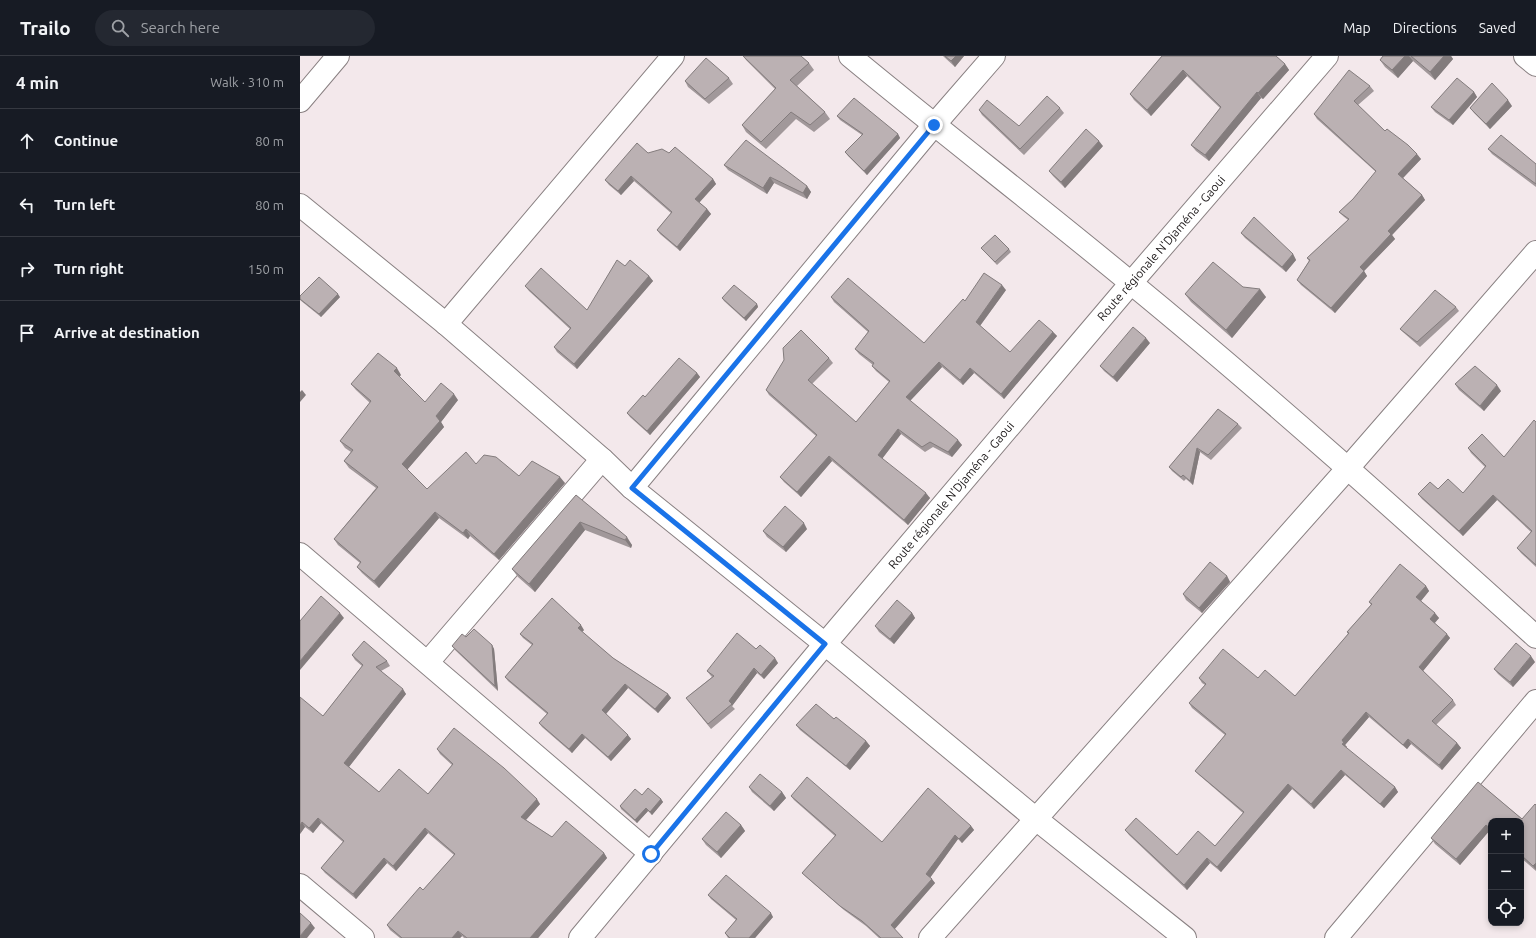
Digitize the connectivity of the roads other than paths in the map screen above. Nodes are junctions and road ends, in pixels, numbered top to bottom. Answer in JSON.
{"nodes":[{"id":1,"x":338,"y":56,"type":"edge"},
{"id":2,"x":673,"y":56,"type":"edge"},
{"id":3,"x":850,"y":56,"type":"edge"},
{"id":4,"x":994,"y":56,"type":"edge"},
{"id":5,"x":1327,"y":56,"type":"edge"},
{"id":6,"x":1525,"y":56,"type":"edge"},
{"id":7,"x":1536,"y":65,"type":"edge"},
{"id":8,"x":300,"y":101,"type":"edge"},
{"id":9,"x":934,"y":125,"type":"junction"},
{"id":10,"x":300,"y":205,"type":"edge"},
{"id":11,"x":1536,"y":252,"type":"edge"},
{"id":12,"x":1131,"y":283,"type":"junction"},
{"id":13,"x":446,"y":324,"type":"junction"},
{"id":14,"x":602,"y":459,"type":"junction"},
{"id":15,"x":1348,"y":468,"type":"junction"},
{"id":16,"x":632,"y":488,"type":"junction"},
{"id":17,"x":300,"y":554,"type":"edge"},
{"id":18,"x":1536,"y":637,"type":"edge"},
{"id":19,"x":825,"y":644,"type":"junction"},
{"id":20,"x":428,"y":662,"type":"junction"},
{"id":21,"x":1536,"y":701,"type":"edge"},
{"id":22,"x":1036,"y":819,"type":"junction"},
{"id":23,"x":651,"y":854,"type":"junction"},
{"id":24,"x":300,"y":885,"type":"edge"},
{"id":25,"x":363,"y":938,"type":"edge"},
{"id":26,"x":580,"y":938,"type":"edge"},
{"id":27,"x":930,"y":938,"type":"edge"},
{"id":28,"x":1185,"y":938,"type":"edge"},
{"id":29,"x":1336,"y":938,"type":"edge"}],
"edges":[{"from":1,"to":8,"type":"street"},
{"from":2,"to":13,"type":"street"},
{"from":3,"to":9,"type":"street"},
{"from":4,"to":9,"type":"street"},
{"from":5,"to":12,"type":"street","name":"Route régionale N'Djaména - Gaoui"},
{"from":6,"to":7,"type":"street"},
{"from":9,"to":12,"type":"street"},
{"from":9,"to":16,"type":"street"},
{"from":10,"to":13,"type":"street"},
{"from":11,"to":15,"type":"street"},
{"from":12,"to":15,"type":"street"},
{"from":12,"to":19,"type":"street","name":"Route régionale N'Djaména - Gaoui"},
{"from":13,"to":14,"type":"street"},
{"from":14,"to":16,"type":"street"},
{"from":14,"to":20,"type":"street"},
{"from":15,"to":18,"type":"street"},
{"from":15,"to":22,"type":"street"},
{"from":16,"to":19,"type":"street"},
{"from":17,"to":20,"type":"street"},
{"from":19,"to":22,"type":"street"},
{"from":19,"to":23,"type":"street","name":"Route régionale N'Djaména - Gaoui"},
{"from":20,"to":23,"type":"street"},
{"from":21,"to":29,"type":"street"},
{"from":22,"to":27,"type":"street"},
{"from":22,"to":28,"type":"street"},
{"from":23,"to":26,"type":"street","name":"Route régionale N'Djaména - Gaoui"},
{"from":24,"to":25,"type":"street"}]}
